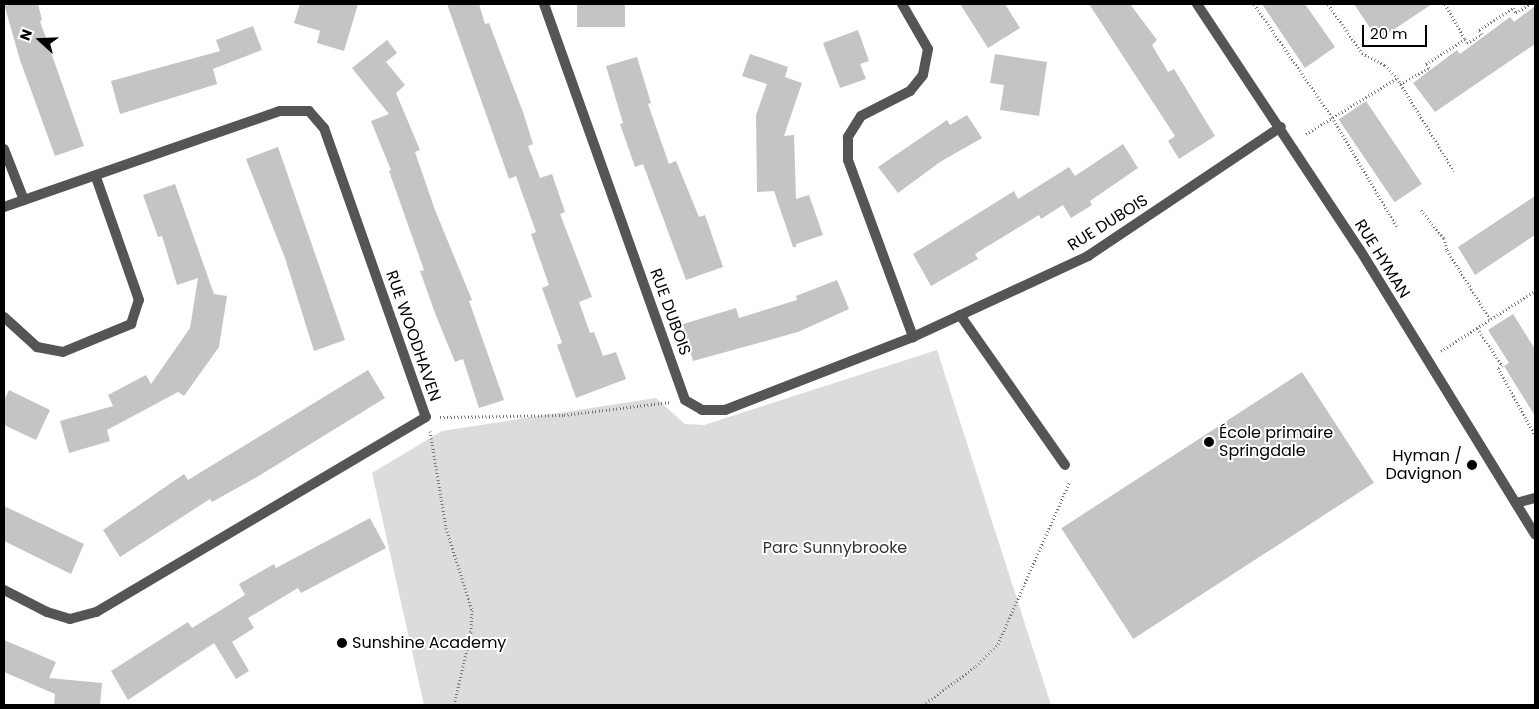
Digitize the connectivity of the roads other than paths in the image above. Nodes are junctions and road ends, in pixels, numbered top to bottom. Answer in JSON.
{"nodes":[{"id":1,"x":544,"y":4,"type":"edge"},
{"id":2,"x":902,"y":4,"type":"edge"},
{"id":3,"x":1198,"y":4,"type":"edge"},
{"id":4,"x":1281,"y":127,"type":"junction"},
{"id":5,"x":4,"y":149,"type":"edge"},
{"id":6,"x":96,"y":177,"type":"junction"},
{"id":7,"x":24,"y":200,"type":"junction"},
{"id":8,"x":4,"y":207,"type":"edge"},
{"id":9,"x":960,"y":315,"type":"junction"},
{"id":10,"x":4,"y":317,"type":"edge"},
{"id":11,"x":914,"y":337,"type":"junction"},
{"id":12,"x":1065,"y":465,"type":"dead end"},
{"id":13,"x":1535,"y":498,"type":"edge"},
{"id":14,"x":1516,"y":503,"type":"junction"},
{"id":15,"x":1535,"y":534,"type":"edge"},
{"id":16,"x":4,"y":590,"type":"edge"}],
"edges":[{"from":1,"to":11,"type":"street","name":"RUE DUBOIS"},
{"from":2,"to":11,"type":"street"},
{"from":3,"to":4,"type":"street","name":"RUE HYMAN"},
{"from":4,"to":9,"type":"street","name":"RUE DUBOIS"},
{"from":4,"to":14,"type":"street","name":"RUE HYMAN"},
{"from":5,"to":7,"type":"street"},
{"from":6,"to":7,"type":"street","name":"RUE WOODHAVEN"},
{"from":6,"to":10,"type":"street"},
{"from":6,"to":16,"type":"street","name":"RUE WOODHAVEN"},
{"from":7,"to":8,"type":"street","name":"RUE WOODHAVEN"},
{"from":9,"to":11,"type":"street","name":"RUE DUBOIS"},
{"from":9,"to":12,"type":"street"},
{"from":13,"to":14,"type":"street"},
{"from":14,"to":15,"type":"street","name":"RUE HYMAN"}]}
